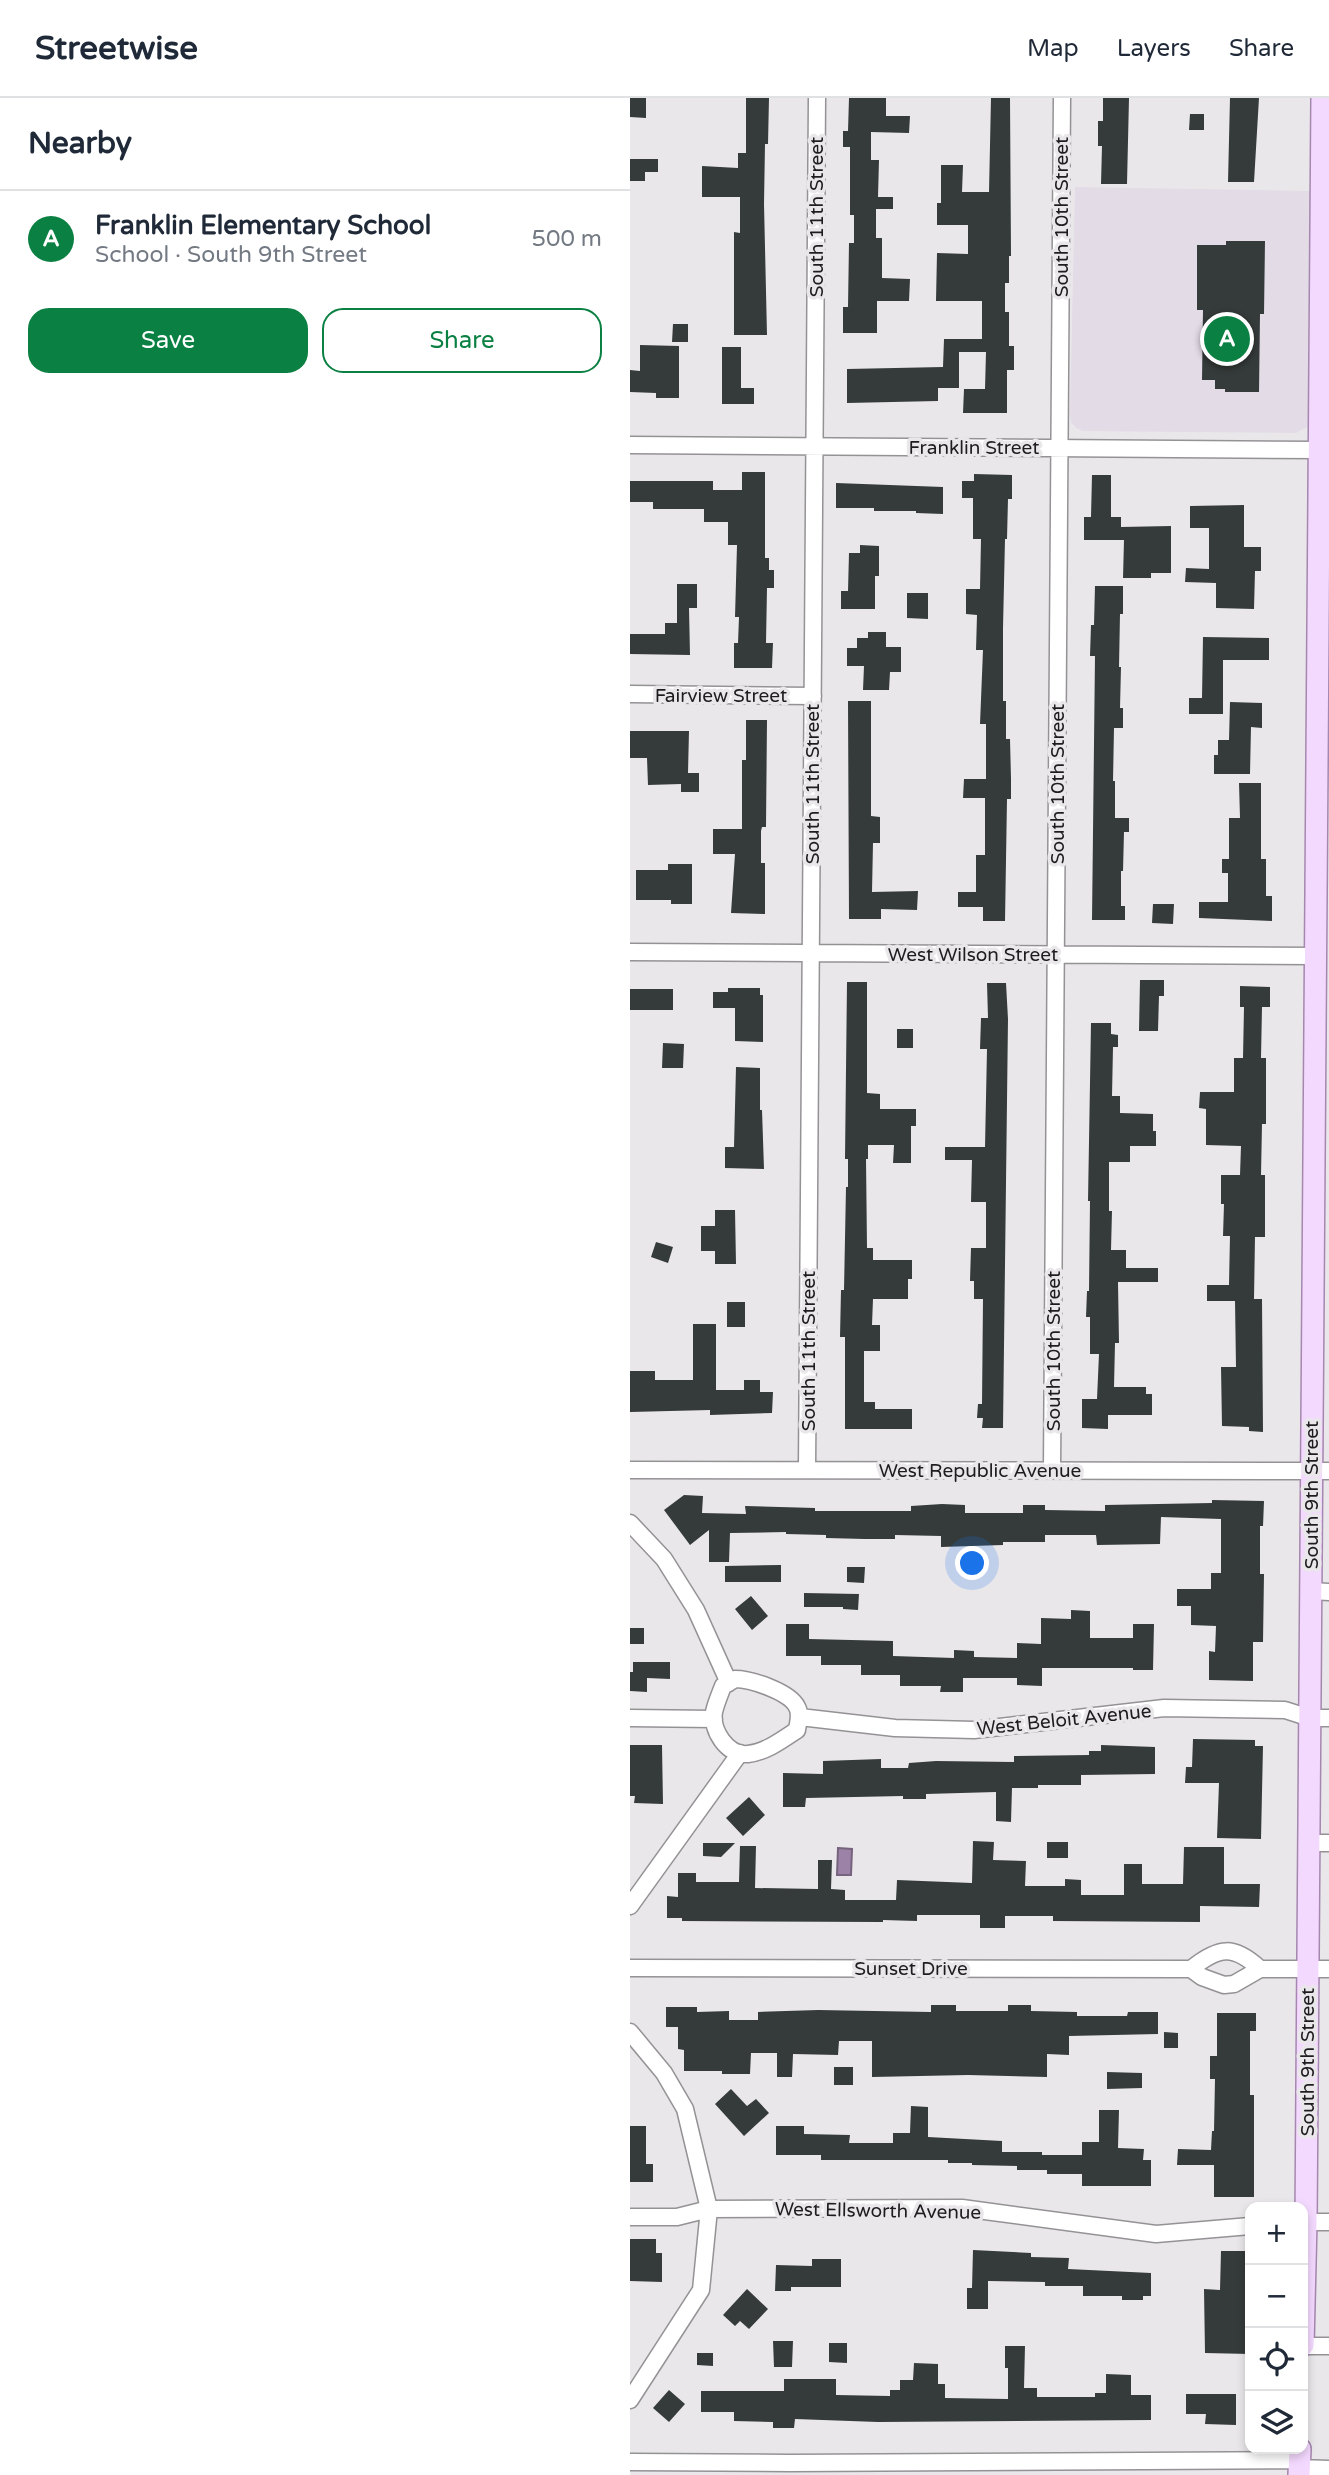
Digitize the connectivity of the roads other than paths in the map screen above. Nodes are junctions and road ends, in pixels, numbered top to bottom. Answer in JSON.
{"nodes":[{"id":1,"x":817,"y":98,"type":"edge"},
{"id":2,"x":1062,"y":98,"type":"edge"},
{"id":3,"x":1324,"y":104,"type":"edge"},
{"id":4,"x":630,"y":445,"type":"edge"},
{"id":5,"x":815,"y":446,"type":"junction"},
{"id":6,"x":1060,"y":448,"type":"junction"},
{"id":7,"x":1319,"y":450,"type":"junction"},
{"id":8,"x":630,"y":694,"type":"edge"},
{"id":9,"x":813,"y":696,"type":"junction"},
{"id":10,"x":1323,"y":780,"type":"edge"},
{"id":11,"x":630,"y":951,"type":"edge"},
{"id":12,"x":811,"y":953,"type":"junction"},
{"id":13,"x":1056,"y":955,"type":"junction"},
{"id":14,"x":1315,"y":956,"type":"junction"},
{"id":15,"x":630,"y":1470,"type":"edge"},
{"id":16,"x":807,"y":1470,"type":"junction"},
{"id":17,"x":1052,"y":1471,"type":"junction"},
{"id":18,"x":1320,"y":1471,"type":"edge"},
{"id":19,"x":630,"y":1523,"type":"edge"},
{"id":20,"x":1320,"y":1592,"type":"edge"},
{"id":21,"x":729,"y":1683,"type":"junction"},
{"id":22,"x":800,"y":1717,"type":"junction"},
{"id":23,"x":630,"y":1718,"type":"edge"},
{"id":24,"x":714,"y":1718,"type":"junction"},
{"id":25,"x":1319,"y":1718,"type":"edge"},
{"id":26,"x":740,"y":1753,"type":"junction"},
{"id":27,"x":1319,"y":1843,"type":"edge"},
{"id":28,"x":630,"y":1906,"type":"edge"},
{"id":29,"x":630,"y":1968,"type":"edge"},
{"id":30,"x":1191,"y":1969,"type":"junction"},
{"id":31,"x":1260,"y":1969,"type":"junction"},
{"id":32,"x":1318,"y":1969,"type":"edge"},
{"id":33,"x":630,"y":2032,"type":"edge"},
{"id":34,"x":1305,"y":2202,"type":"edge"},
{"id":35,"x":709,"y":2209,"type":"junction"},
{"id":36,"x":630,"y":2217,"type":"edge"},
{"id":37,"x":1308,"y":2222,"type":"edge"},
{"id":38,"x":1329,"y":2222,"type":"edge"},
{"id":39,"x":1245,"y":2227,"type":"edge"},
{"id":40,"x":1304,"y":2265,"type":"edge"},
{"id":41,"x":1303,"y":2328,"type":"edge"},
{"id":42,"x":1308,"y":2346,"type":"edge"},
{"id":43,"x":1329,"y":2346,"type":"edge"},
{"id":44,"x":630,"y":2400,"type":"edge"},
{"id":45,"x":630,"y":2462,"type":"edge"},
{"id":46,"x":1300,"y":2463,"type":"edge"},
{"id":47,"x":790,"y":2469,"type":"edge"},
{"id":48,"x":1329,"y":2469,"type":"edge"}],
"edges":[{"from":1,"to":5,"type":"street","name":"South 11th Street"},
{"from":2,"to":6,"type":"street","name":"South 10th Street"},
{"from":3,"to":7,"type":"main road","name":"South 9th Street"},
{"from":4,"to":5,"type":"street","name":"Franklin Street"},
{"from":5,"to":6,"type":"street","name":"Franklin Street"},
{"from":5,"to":9,"type":"street","name":"South 11th Street"},
{"from":6,"to":7,"type":"street","name":"Franklin Street"},
{"from":6,"to":13,"type":"street","name":"South 10th Street"},
{"from":7,"to":10,"type":"main road","name":"South 9th Street"},
{"from":8,"to":9,"type":"street","name":"Fairview Street"},
{"from":9,"to":12,"type":"street","name":"South 11th Street"},
{"from":10,"to":14,"type":"main road","name":"South 9th Street"},
{"from":11,"to":12,"type":"street","name":"West Wilson Street"},
{"from":12,"to":13,"type":"street","name":"West Wilson Street"},
{"from":12,"to":16,"type":"street","name":"South 11th Street"},
{"from":13,"to":14,"type":"street","name":"West Wilson Street"},
{"from":13,"to":17,"type":"street","name":"South 10th Street"},
{"from":14,"to":18,"type":"main road","name":"South 9th Street"},
{"from":15,"to":16,"type":"street","name":"West Republic Avenue"},
{"from":16,"to":17,"type":"street","name":"West Republic Avenue"},
{"from":17,"to":18,"type":"street","name":"West Republic Avenue"},
{"from":18,"to":20,"type":"main road","name":"South 9th Street"},
{"from":19,"to":21,"type":"street"},
{"from":20,"to":25,"type":"main road","name":"South 9th Street"},
{"from":21,"to":22,"type":"street"},
{"from":21,"to":24,"type":"street"},
{"from":22,"to":25,"type":"street","name":"West Beloit Avenue"},
{"from":22,"to":26,"type":"street"},
{"from":23,"to":24,"type":"street"},
{"from":24,"to":26,"type":"street"},
{"from":25,"to":27,"type":"main road","name":"South 9th Street"},
{"from":26,"to":28,"type":"street"},
{"from":27,"to":32,"type":"main road","name":"South 9th Street"},
{"from":29,"to":30,"type":"street","name":"Sunset Drive"},
{"from":30,"to":31,"type":"street","name":"Sunset Drive"},
{"from":30,"to":31,"type":"street","name":"Sunset Drive"},
{"from":31,"to":32,"type":"street","name":"Sunset Drive"},
{"from":32,"to":34,"type":"main road","name":"South 9th Street"},
{"from":33,"to":35,"type":"street"},
{"from":35,"to":36,"type":"street","name":"West Ellsworth Avenue"},
{"from":35,"to":39,"type":"street","name":"West Ellsworth Avenue"},
{"from":35,"to":44,"type":"street"},
{"from":37,"to":38,"type":"street"},
{"from":40,"to":41,"type":"main road","name":"South 9th Street"},
{"from":42,"to":43,"type":"street"},
{"from":45,"to":47,"type":"street"},
{"from":46,"to":47,"type":"street"},
{"from":46,"to":48,"type":"street"}]}
